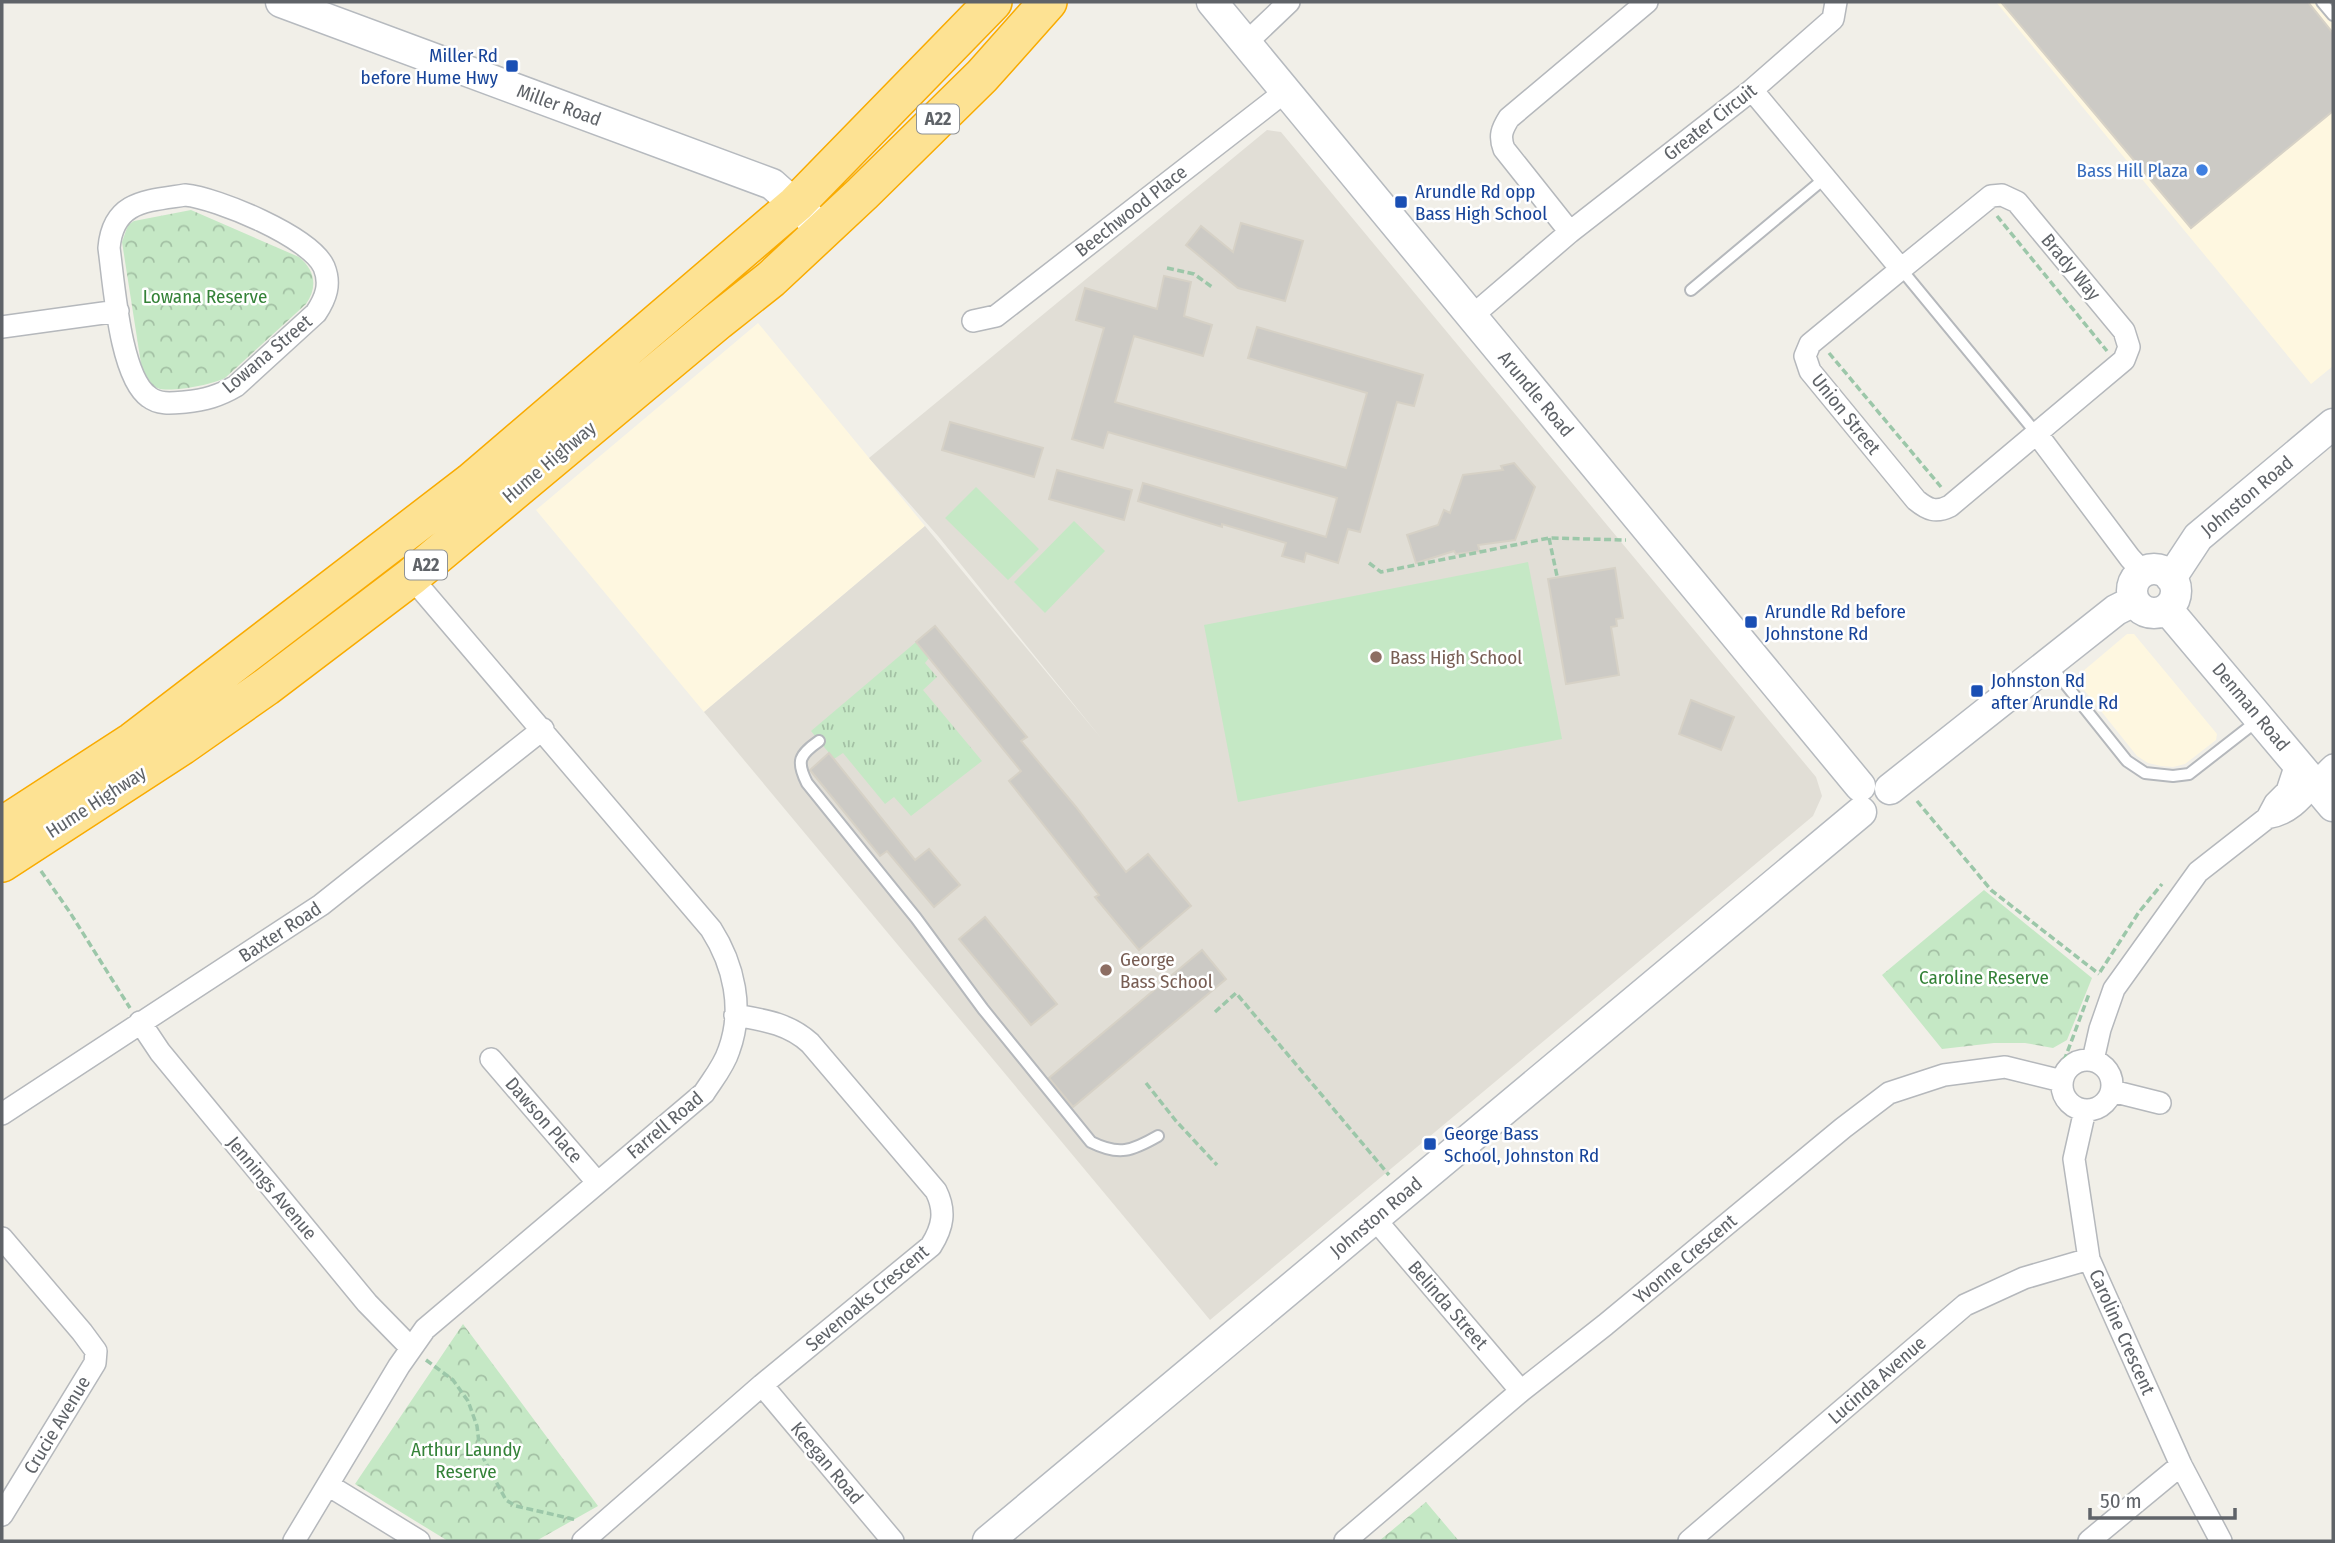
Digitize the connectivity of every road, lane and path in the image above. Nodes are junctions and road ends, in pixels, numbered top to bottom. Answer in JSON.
{"nodes":[{"id":1,"x":281,"y":2,"type":"edge"},
{"id":2,"x":993,"y":2,"type":"edge"},
{"id":3,"x":1048,"y":2,"type":"edge"},
{"id":4,"x":1212,"y":2,"type":"edge"},
{"id":5,"x":1289,"y":2,"type":"edge"},
{"id":6,"x":1647,"y":2,"type":"edge"},
{"id":7,"x":1836,"y":2,"type":"edge"},
{"id":8,"x":2322,"y":2,"type":"edge"},
{"id":9,"x":2333,"y":15,"type":"edge"},
{"id":10,"x":1246,"y":43,"type":"junction"},
{"id":11,"x":1752,"y":90,"type":"junction"},
{"id":12,"x":1286,"y":91,"type":"junction"},
{"id":13,"x":1825,"y":178,"type":"junction"},
{"id":14,"x":1984,"y":201,"type":"junction"},
{"id":15,"x":796,"y":204,"type":"junction"},
{"id":16,"x":823,"y":231,"type":"junction"},
{"id":17,"x":1570,"y":232,"type":"junction"},
{"id":18,"x":1167,"y":268,"type":"dead end"},
{"id":19,"x":1901,"y":269,"type":"junction"},
{"id":20,"x":1212,"y":287,"type":"dead end"},
{"id":21,"x":1691,"y":290,"type":"dead end"},
{"id":22,"x":118,"y":311,"type":"junction"},
{"id":23,"x":1472,"y":316,"type":"junction"},
{"id":24,"x":972,"y":321,"type":"dead end"},
{"id":25,"x":2,"y":327,"type":"edge"},
{"id":26,"x":1817,"y":338,"type":"junction"},
{"id":27,"x":2119,"y":364,"type":"junction"},
{"id":28,"x":2333,"y":424,"type":"edge"},
{"id":29,"x":2037,"y":434,"type":"junction"},
{"id":30,"x":1954,"y":503,"type":"junction"},
{"id":31,"x":1549,"y":538,"type":"junction"},
{"id":32,"x":1657,"y":541,"type":"junction"},
{"id":33,"x":1369,"y":563,"type":"dead end"},
{"id":34,"x":2157,"y":575,"type":"junction"},
{"id":35,"x":1557,"y":576,"type":"dead end"},
{"id":36,"x":411,"y":577,"type":"junction"},
{"id":37,"x":2134,"y":601,"type":"junction"},
{"id":38,"x":2167,"y":609,"type":"junction"},
{"id":39,"x":2049,"y":663,"type":"junction"},
{"id":40,"x":2259,"y":719,"type":"junction"},
{"id":41,"x":543,"y":729,"type":"junction"},
{"id":42,"x":819,"y":741,"type":"dead end"},
{"id":43,"x":2297,"y":761,"type":"junction"},
{"id":44,"x":2327,"y":786,"type":"edge"},
{"id":45,"x":1860,"y":799,"type":"junction"},
{"id":46,"x":1917,"y":801,"type":"dead end"},
{"id":47,"x":2267,"y":818,"type":"junction"},
{"id":48,"x":2,"y":826,"type":"edge"},
{"id":49,"x":2,"y":863,"type":"edge"},
{"id":50,"x":38,"y":867,"type":"dead end"},
{"id":51,"x":2099,"y":974,"type":"dead end"},
{"id":52,"x":1215,"y":1012,"type":"dead end"},
{"id":53,"x":735,"y":1015,"type":"junction"},
{"id":54,"x":139,"y":1022,"type":"junction"},
{"id":55,"x":492,"y":1059,"type":"dead end"},
{"id":56,"x":2093,"y":1060,"type":"junction"},
{"id":57,"x":2062,"y":1081,"type":"junction"},
{"id":58,"x":1146,"y":1083,"type":"dead end"},
{"id":59,"x":2112,"y":1091,"type":"junction"},
{"id":60,"x":2160,"y":1103,"type":"dead end"},
{"id":61,"x":2085,"y":1110,"type":"junction"},
{"id":62,"x":2,"y":1114,"type":"edge"},
{"id":63,"x":1158,"y":1136,"type":"dead end"},
{"id":64,"x":1217,"y":1165,"type":"dead end"},
{"id":65,"x":597,"y":1182,"type":"junction"},
{"id":66,"x":1404,"y":1193,"type":"junction"},
{"id":67,"x":1374,"y":1219,"type":"junction"},
{"id":68,"x":2,"y":1238,"type":"edge"},
{"id":69,"x":2089,"y":1259,"type":"junction"},
{"id":70,"x":411,"y":1348,"type":"junction"},
{"id":71,"x":761,"y":1385,"type":"junction"},
{"id":72,"x":1521,"y":1391,"type":"junction"},
{"id":73,"x":2181,"y":1465,"type":"junction"},
{"id":74,"x":328,"y":1485,"type":"junction"},
{"id":75,"x":2,"y":1515,"type":"edge"},
{"id":76,"x":599,"y":1527,"type":"junction"},
{"id":77,"x":294,"y":1541,"type":"edge"},
{"id":78,"x":419,"y":1541,"type":"edge"},
{"id":79,"x":583,"y":1541,"type":"edge"},
{"id":80,"x":893,"y":1541,"type":"edge"},
{"id":81,"x":988,"y":1541,"type":"edge"},
{"id":82,"x":1345,"y":1541,"type":"edge"},
{"id":83,"x":1689,"y":1541,"type":"edge"},
{"id":84,"x":2089,"y":1541,"type":"edge"},
{"id":85,"x":2221,"y":1541,"type":"edge"}],
"edges":[{"from":1,"to":15,"type":"street","name":"Miller Road"},
{"from":2,"to":15,"type":"highway","name":"Hume Highway","number":"A22"},
{"from":3,"to":16,"type":"highway","name":"Hume Highway","number":"A22"},
{"from":4,"to":10,"type":"street","name":"Arundle Road"},
{"from":5,"to":10,"type":"street"},
{"from":6,"to":17,"type":"street"},
{"from":7,"to":11,"type":"street","name":"Greater Circuit"},
{"from":8,"to":9,"type":"lane"},
{"from":10,"to":12,"type":"street","name":"Arundle Road"},
{"from":11,"to":13,"type":"street"},
{"from":11,"to":17,"type":"street","name":"Greater Circuit"},
{"from":12,"to":23,"type":"street","name":"Arundle Road"},
{"from":12,"to":24,"type":"street","name":"Beechwood Place"},
{"from":13,"to":19,"type":"street"},
{"from":13,"to":21,"type":"lane"},
{"from":14,"to":19,"type":"street"},
{"from":14,"to":27,"type":"path"},
{"from":14,"to":27,"type":"street","name":"Brady Way"},
{"from":15,"to":16,"type":"street","name":"Miller Road"},
{"from":15,"to":48,"type":"highway","name":"Hume Highway","number":"A22"},
{"from":16,"to":36,"type":"highway","name":"Hume Highway","number":"A22"},
{"from":17,"to":23,"type":"street","name":"Greater Circuit"},
{"from":18,"to":20,"type":"path"},
{"from":19,"to":26,"type":"street"},
{"from":19,"to":29,"type":"lane"},
{"from":22,"to":22,"type":"street","name":"Lowana Street"},
{"from":22,"to":25,"type":"street"},
{"from":23,"to":32,"type":"street","name":"Arundle Road"},
{"from":26,"to":30,"type":"path"},
{"from":26,"to":30,"type":"street","name":"Union Street"},
{"from":27,"to":29,"type":"street"},
{"from":28,"to":34,"type":"street","name":"Johnston Road"},
{"from":29,"to":30,"type":"street"},
{"from":29,"to":34,"type":"street"},
{"from":31,"to":32,"type":"path"},
{"from":31,"to":33,"type":"path"},
{"from":31,"to":35,"type":"path"},
{"from":32,"to":45,"type":"street","name":"Arundle Road"},
{"from":34,"to":37,"type":"street"},
{"from":34,"to":38,"type":"street"},
{"from":36,"to":41,"type":"street","name":"Farrell Road"},
{"from":36,"to":49,"type":"highway","name":"Hume Highway","number":"A22"},
{"from":37,"to":38,"type":"street"},
{"from":37,"to":39,"type":"street"},
{"from":38,"to":40,"type":"street","name":"Denman Road"},
{"from":39,"to":40,"type":"lane"},
{"from":39,"to":45,"type":"street"},
{"from":40,"to":43,"type":"street","name":"Denman Road"},
{"from":41,"to":53,"type":"street","name":"Farrell Road"},
{"from":41,"to":54,"type":"street","name":"Baxter Road"},
{"from":42,"to":63,"type":"lane"},
{"from":43,"to":44,"type":"street","name":"Denman Road"},
{"from":43,"to":47,"type":"street"},
{"from":44,"to":47,"type":"street"},
{"from":45,"to":66,"type":"street","name":"Johnston Road"},
{"from":46,"to":51,"type":"path"},
{"from":47,"to":56,"type":"street"},
{"from":50,"to":54,"type":"path"},
{"from":52,"to":66,"type":"path"},
{"from":53,"to":65,"type":"street","name":"Farrell Road"},
{"from":53,"to":71,"type":"street","name":"Sevenoaks Crescent"},
{"from":54,"to":62,"type":"street","name":"Baxter Road"},
{"from":54,"to":70,"type":"street","name":"Jennings Avenue"},
{"from":55,"to":65,"type":"street","name":"Dawson Place"},
{"from":56,"to":57,"type":"street"},
{"from":56,"to":59,"type":"street"},
{"from":57,"to":61,"type":"street"},
{"from":57,"to":72,"type":"street","name":"Yvonne Crescent"},
{"from":58,"to":64,"type":"path"},
{"from":59,"to":60,"type":"street"},
{"from":59,"to":61,"type":"street"},
{"from":61,"to":69,"type":"street","name":"Caroline Crescent"},
{"from":65,"to":70,"type":"street","name":"Farrell Road"},
{"from":66,"to":67,"type":"street","name":"Johnston Road"},
{"from":67,"to":72,"type":"street","name":"Belinda Street"},
{"from":67,"to":81,"type":"street","name":"Johnston Road"},
{"from":68,"to":75,"type":"street","name":"Crucie Avenue"},
{"from":69,"to":73,"type":"street","name":"Caroline Crescent"},
{"from":69,"to":83,"type":"street","name":"Lucinda Avenue"},
{"from":70,"to":74,"type":"street","name":"Farrell Road"},
{"from":70,"to":76,"type":"path"},
{"from":71,"to":76,"type":"street","name":"Sevenoaks Crescent"},
{"from":71,"to":80,"type":"street","name":"Keegan Road"},
{"from":72,"to":82,"type":"street","name":"Yvonne Crescent"},
{"from":73,"to":84,"type":"street"},
{"from":73,"to":85,"type":"street","name":"Caroline Crescent"},
{"from":74,"to":77,"type":"street","name":"Farrell Road"},
{"from":74,"to":78,"type":"street"},
{"from":76,"to":79,"type":"street","name":"Sevenoaks Crescent"}]}
